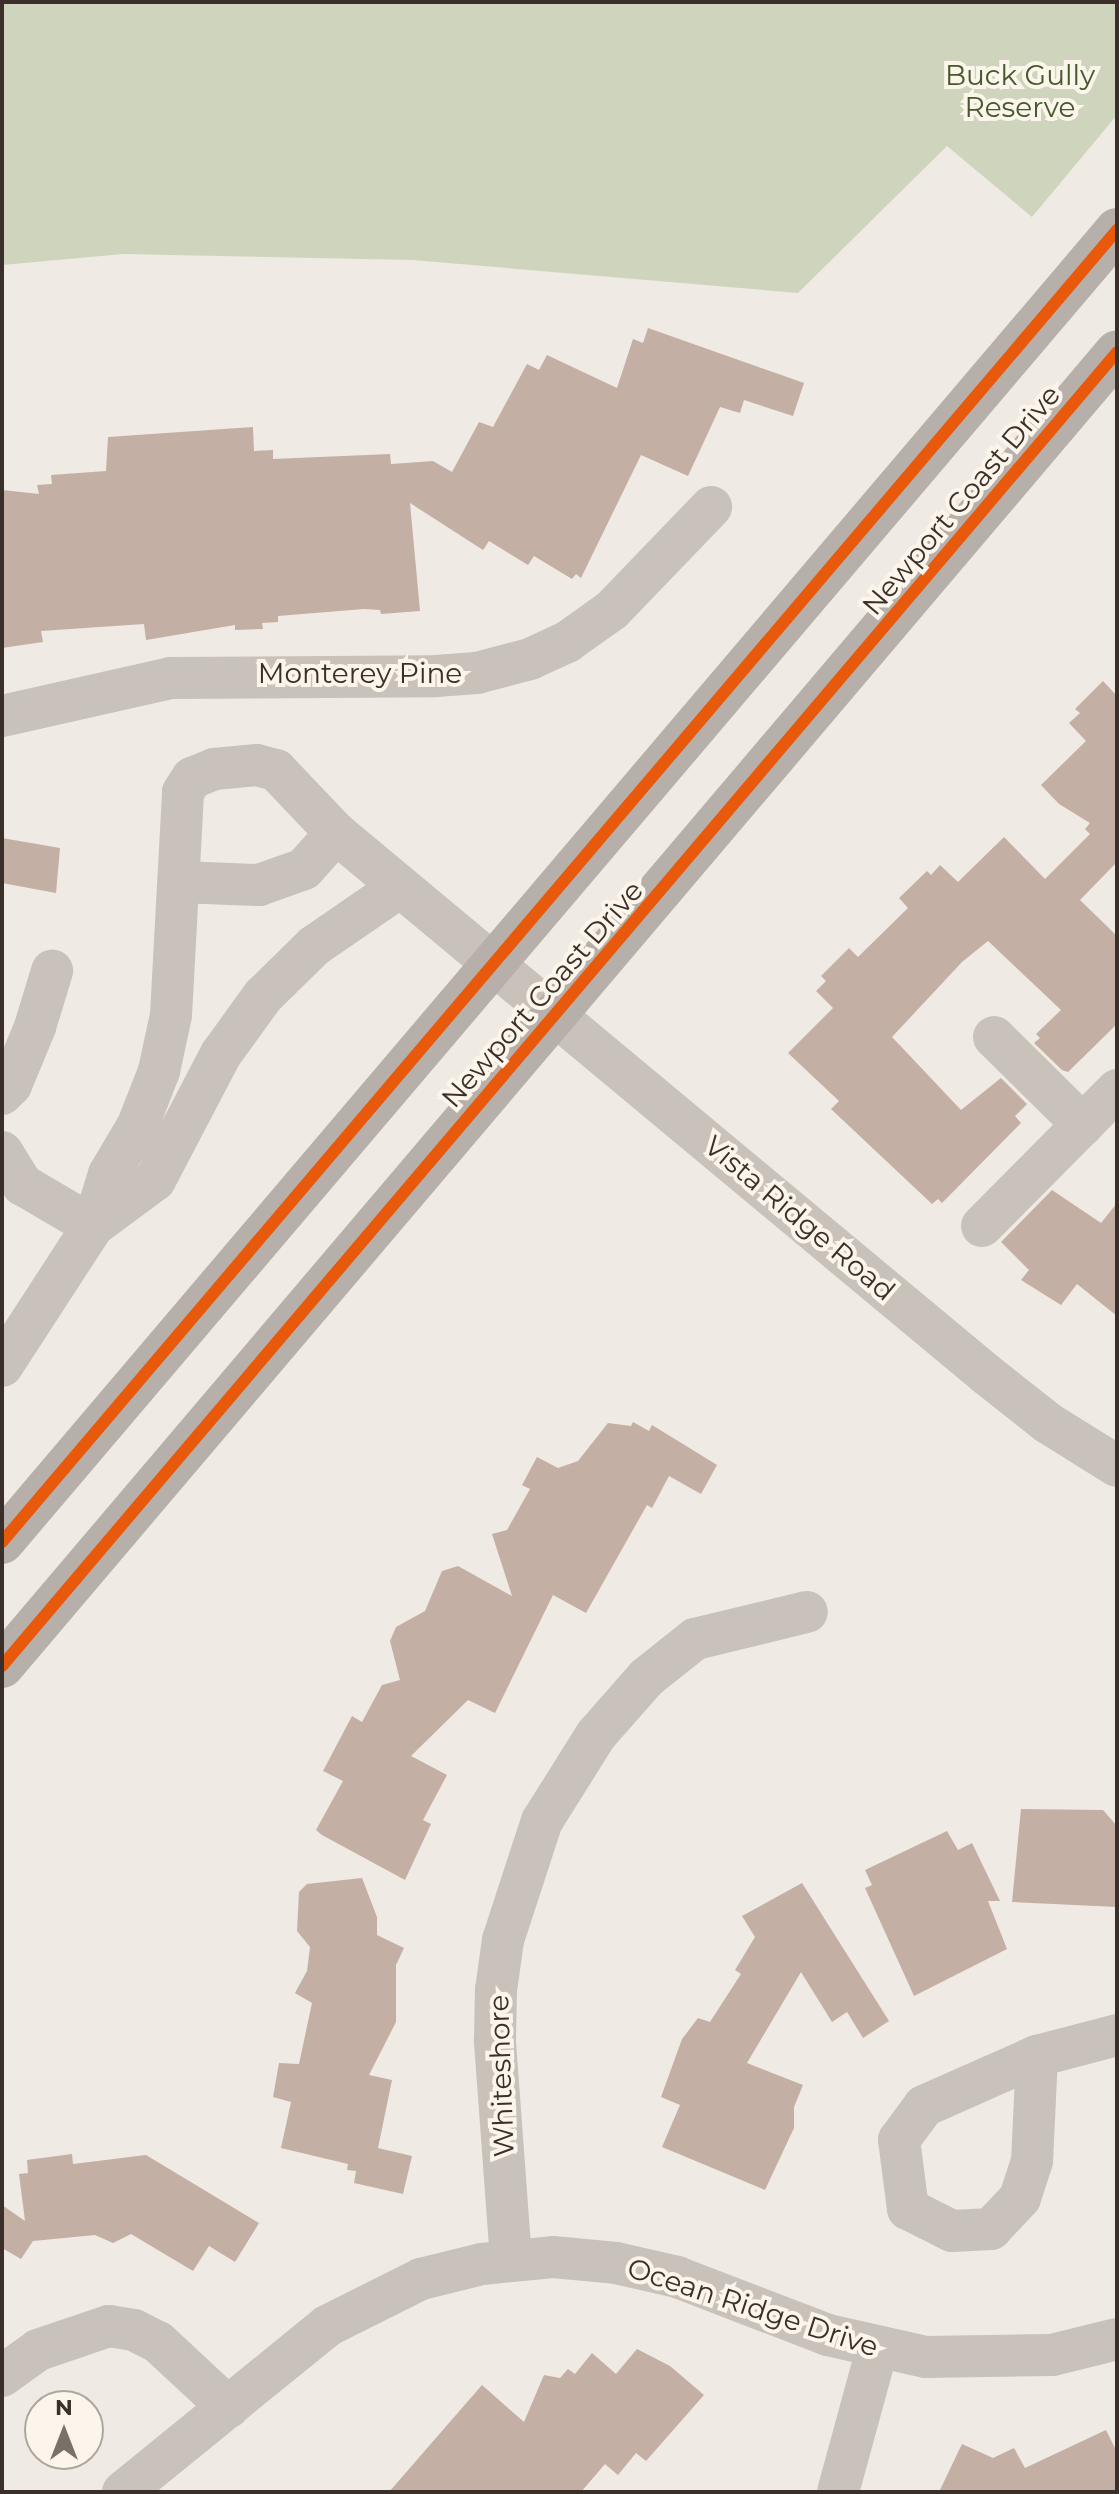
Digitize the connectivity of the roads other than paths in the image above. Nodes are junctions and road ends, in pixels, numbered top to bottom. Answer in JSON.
{"nodes":[{"id":1,"x":1117,"y":230,"type":"edge"},
{"id":2,"x":1117,"y":352,"type":"edge"},
{"id":3,"x":711,"y":507,"type":"dead end"},
{"id":4,"x":2,"y":716,"type":"edge"},
{"id":5,"x":336,"y":833,"type":"junction"},
{"id":6,"x":179,"y":882,"type":"junction"},
{"id":7,"x":400,"y":887,"type":"junction"},
{"id":8,"x":491,"y":960,"type":"junction"},
{"id":9,"x":52,"y":971,"type":"dead end"},
{"id":10,"x":558,"y":1014,"type":"junction"},
{"id":11,"x":994,"y":1037,"type":"dead end"},
{"id":12,"x":1117,"y":1090,"type":"edge"},
{"id":13,"x":2,"y":1094,"type":"edge"},
{"id":14,"x":1083,"y":1125,"type":"junction"},
{"id":15,"x":2,"y":1152,"type":"edge"},
{"id":16,"x":93,"y":1226,"type":"junction"},
{"id":17,"x":982,"y":1226,"type":"dead end"},
{"id":18,"x":2,"y":1366,"type":"edge"},
{"id":19,"x":1117,"y":1466,"type":"edge"},
{"id":20,"x":2,"y":1542,"type":"edge"},
{"id":21,"x":807,"y":1612,"type":"dead end"},
{"id":22,"x":2,"y":1666,"type":"edge"},
{"id":23,"x":1117,"y":2035,"type":"edge"},
{"id":24,"x":1037,"y":2056,"type":"dead end"},
{"id":25,"x":511,"y":2260,"type":"junction"},
{"id":26,"x":1117,"y":2339,"type":"edge"},
{"id":27,"x":877,"y":2349,"type":"junction"},
{"id":28,"x":2,"y":2376,"type":"edge"},
{"id":29,"x":228,"y":2407,"type":"junction"},
{"id":30,"x":123,"y":2492,"type":"edge"},
{"id":31,"x":838,"y":2492,"type":"edge"}],
"edges":[{"from":1,"to":8,"type":"main road","name":"Newport Coast Drive"},
{"from":2,"to":10,"type":"main road","name":"Newport Coast Drive"},
{"from":3,"to":4,"type":"street","name":"Monterey Pine"},
{"from":5,"to":6,"type":"street"},
{"from":5,"to":6,"type":"street"},
{"from":5,"to":7,"type":"street","name":"Vista Ridge Road"},
{"from":6,"to":16,"type":"street"},
{"from":7,"to":8,"type":"street","name":"Vista Ridge Road"},
{"from":7,"to":16,"type":"street"},
{"from":8,"to":10,"type":"street","name":"Vista Ridge Road"},
{"from":8,"to":20,"type":"main road","name":"Newport Coast Drive"},
{"from":9,"to":13,"type":"street"},
{"from":10,"to":19,"type":"street","name":"Vista Ridge Road"},
{"from":10,"to":22,"type":"main road","name":"Newport Coast Drive"},
{"from":11,"to":14,"type":"street"},
{"from":12,"to":14,"type":"street"},
{"from":14,"to":17,"type":"street"},
{"from":15,"to":16,"type":"street"},
{"from":16,"to":18,"type":"street"},
{"from":21,"to":25,"type":"street","name":"Whiteshore"},
{"from":23,"to":24,"type":"street"},
{"from":25,"to":27,"type":"street","name":"Ocean Ridge Drive"},
{"from":25,"to":29,"type":"street","name":"Ocean Ridge Drive"},
{"from":26,"to":27,"type":"street","name":"Ocean Ridge Drive"},
{"from":27,"to":31,"type":"street"},
{"from":28,"to":29,"type":"street"},
{"from":29,"to":30,"type":"street","name":"Ocean Ridge Drive"}]}
